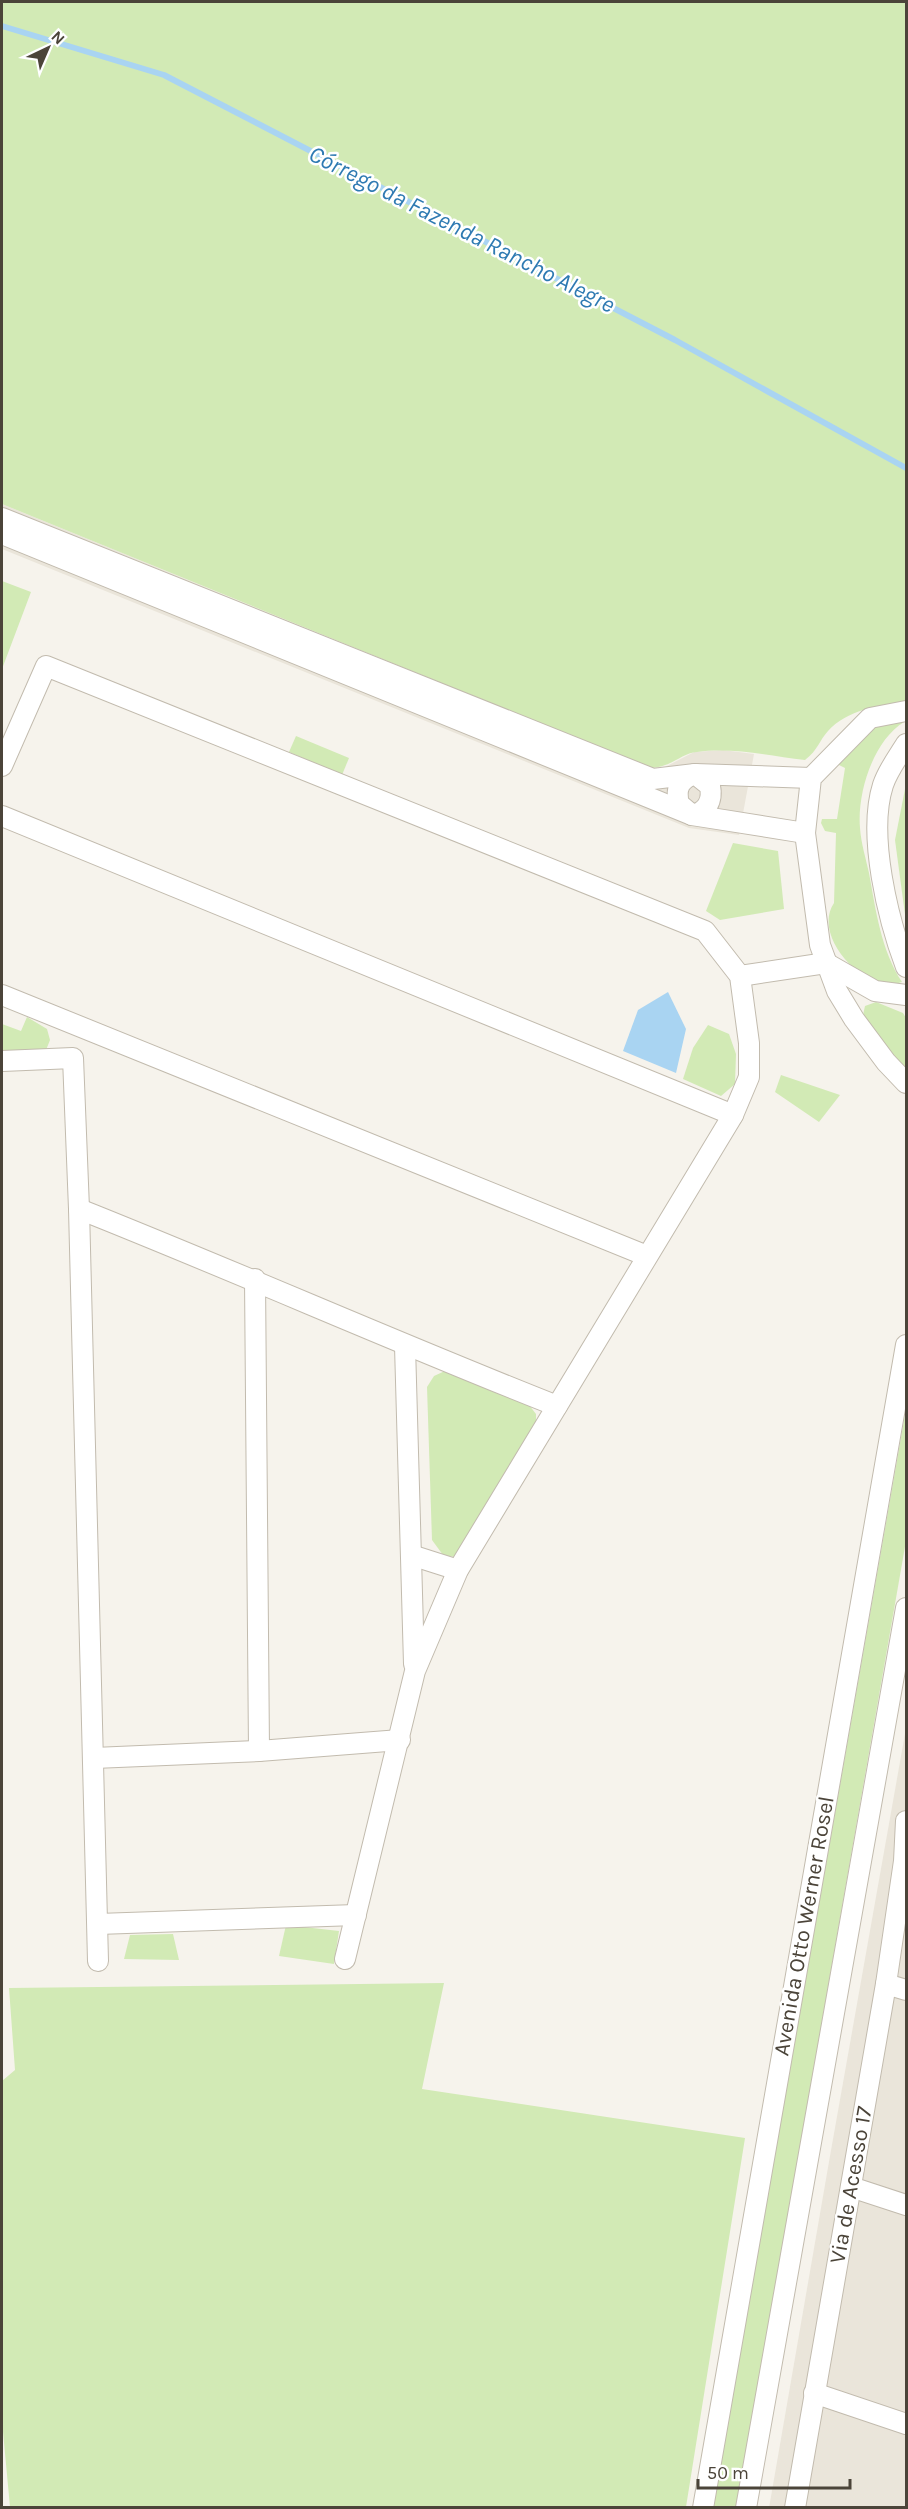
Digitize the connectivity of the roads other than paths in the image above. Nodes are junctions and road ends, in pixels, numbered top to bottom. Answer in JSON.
{"nodes":[{"id":1,"x":2,"y":518,"type":"edge"},
{"id":2,"x":2,"y":534,"type":"edge"},
{"id":3,"x":906,"y":711,"type":"edge"},
{"id":4,"x":906,"y":744,"type":"edge"},
{"id":5,"x":2,"y":766,"type":"edge"},
{"id":6,"x":695,"y":774,"type":"junction"},
{"id":7,"x":811,"y":778,"type":"junction"},
{"id":8,"x":692,"y":815,"type":"junction"},
{"id":9,"x":2,"y":816,"type":"edge"},
{"id":10,"x":805,"y":833,"type":"junction"},
{"id":11,"x":826,"y":963,"type":"junction"},
{"id":12,"x":906,"y":967,"type":"edge"},
{"id":13,"x":740,"y":976,"type":"junction"},
{"id":14,"x":2,"y":995,"type":"edge"},
{"id":15,"x":906,"y":996,"type":"edge"},
{"id":16,"x":73,"y":1024,"type":"junction"},
{"id":17,"x":73,"y":1058,"type":"junction"},
{"id":18,"x":2,"y":1061,"type":"edge"},
{"id":19,"x":906,"y":1083,"type":"edge"},
{"id":20,"x":733,"y":1115,"type":"junction"},
{"id":21,"x":80,"y":1209,"type":"junction"},
{"id":22,"x":647,"y":1256,"type":"junction"},
{"id":23,"x":255,"y":1279,"type":"junction"},
{"id":24,"x":906,"y":1345,"type":"edge"},
{"id":25,"x":405,"y":1346,"type":"junction"},
{"id":26,"x":557,"y":1406,"type":"junction"},
{"id":27,"x":411,"y":1555,"type":"junction"},
{"id":28,"x":458,"y":1570,"type":"junction"},
{"id":29,"x":906,"y":1608,"type":"edge"},
{"id":30,"x":415,"y":1671,"type":"junction"},
{"id":31,"x":400,"y":1740,"type":"junction"},
{"id":32,"x":259,"y":1750,"type":"junction"},
{"id":33,"x":94,"y":1758,"type":"junction"},
{"id":34,"x":906,"y":1821,"type":"edge"},
{"id":35,"x":905,"y":1859,"type":"edge"},
{"id":36,"x":356,"y":1916,"type":"junction"},
{"id":37,"x":99,"y":1924,"type":"junction"},
{"id":38,"x":345,"y":1959,"type":"dead end"},
{"id":39,"x":98,"y":1961,"type":"dead end"},
{"id":40,"x":886,"y":1984,"type":"junction"},
{"id":41,"x":906,"y":1990,"type":"edge"},
{"id":42,"x":851,"y":2187,"type":"junction"},
{"id":43,"x":906,"y":2205,"type":"edge"},
{"id":44,"x":814,"y":2393,"type":"junction"},
{"id":45,"x":906,"y":2424,"type":"edge"},
{"id":46,"x":703,"y":2508,"type":"edge"},
{"id":47,"x":747,"y":2508,"type":"edge"},
{"id":48,"x":795,"y":2508,"type":"edge"}],
"edges":[{"from":1,"to":6,"type":"street"},
{"from":2,"to":8,"type":"street"},
{"from":3,"to":7,"type":"street"},
{"from":4,"to":12,"type":"street"},
{"from":5,"to":13,"type":"street"},
{"from":6,"to":7,"type":"street"},
{"from":6,"to":8,"type":"street"},
{"from":7,"to":10,"type":"street"},
{"from":8,"to":10,"type":"street"},
{"from":9,"to":20,"type":"street"},
{"from":10,"to":11,"type":"street"},
{"from":11,"to":13,"type":"street"},
{"from":11,"to":15,"type":"street"},
{"from":11,"to":19,"type":"street"},
{"from":13,"to":20,"type":"street"},
{"from":14,"to":16,"type":"street"},
{"from":16,"to":17,"type":"street"},
{"from":16,"to":22,"type":"street"},
{"from":17,"to":18,"type":"street"},
{"from":17,"to":21,"type":"street"},
{"from":20,"to":22,"type":"street"},
{"from":21,"to":23,"type":"street"},
{"from":21,"to":33,"type":"street"},
{"from":22,"to":26,"type":"street"},
{"from":23,"to":25,"type":"street"},
{"from":23,"to":32,"type":"street"},
{"from":24,"to":46,"type":"street","name":"Avenida Otto Werner Rosel"},
{"from":25,"to":26,"type":"street"},
{"from":25,"to":27,"type":"street"},
{"from":26,"to":28,"type":"street"},
{"from":27,"to":28,"type":"street"},
{"from":27,"to":30,"type":"street"},
{"from":28,"to":30,"type":"street"},
{"from":29,"to":47,"type":"street","name":"Avenida Otto Werner Rosel"},
{"from":30,"to":31,"type":"street"},
{"from":31,"to":32,"type":"street"},
{"from":31,"to":36,"type":"street"},
{"from":32,"to":33,"type":"street"},
{"from":33,"to":37,"type":"street"},
{"from":34,"to":35,"type":"street","name":"Via de Acesso 17"},
{"from":35,"to":40,"type":"street","name":"Via de Acesso 17"},
{"from":36,"to":37,"type":"street"},
{"from":36,"to":38,"type":"street"},
{"from":37,"to":39,"type":"street"},
{"from":40,"to":41,"type":"street"},
{"from":40,"to":42,"type":"street","name":"Via de Acesso 17"},
{"from":42,"to":43,"type":"street"},
{"from":42,"to":44,"type":"street","name":"Via de Acesso 17"},
{"from":44,"to":45,"type":"street"},
{"from":44,"to":48,"type":"street","name":"Via de Acesso 17"}]}
